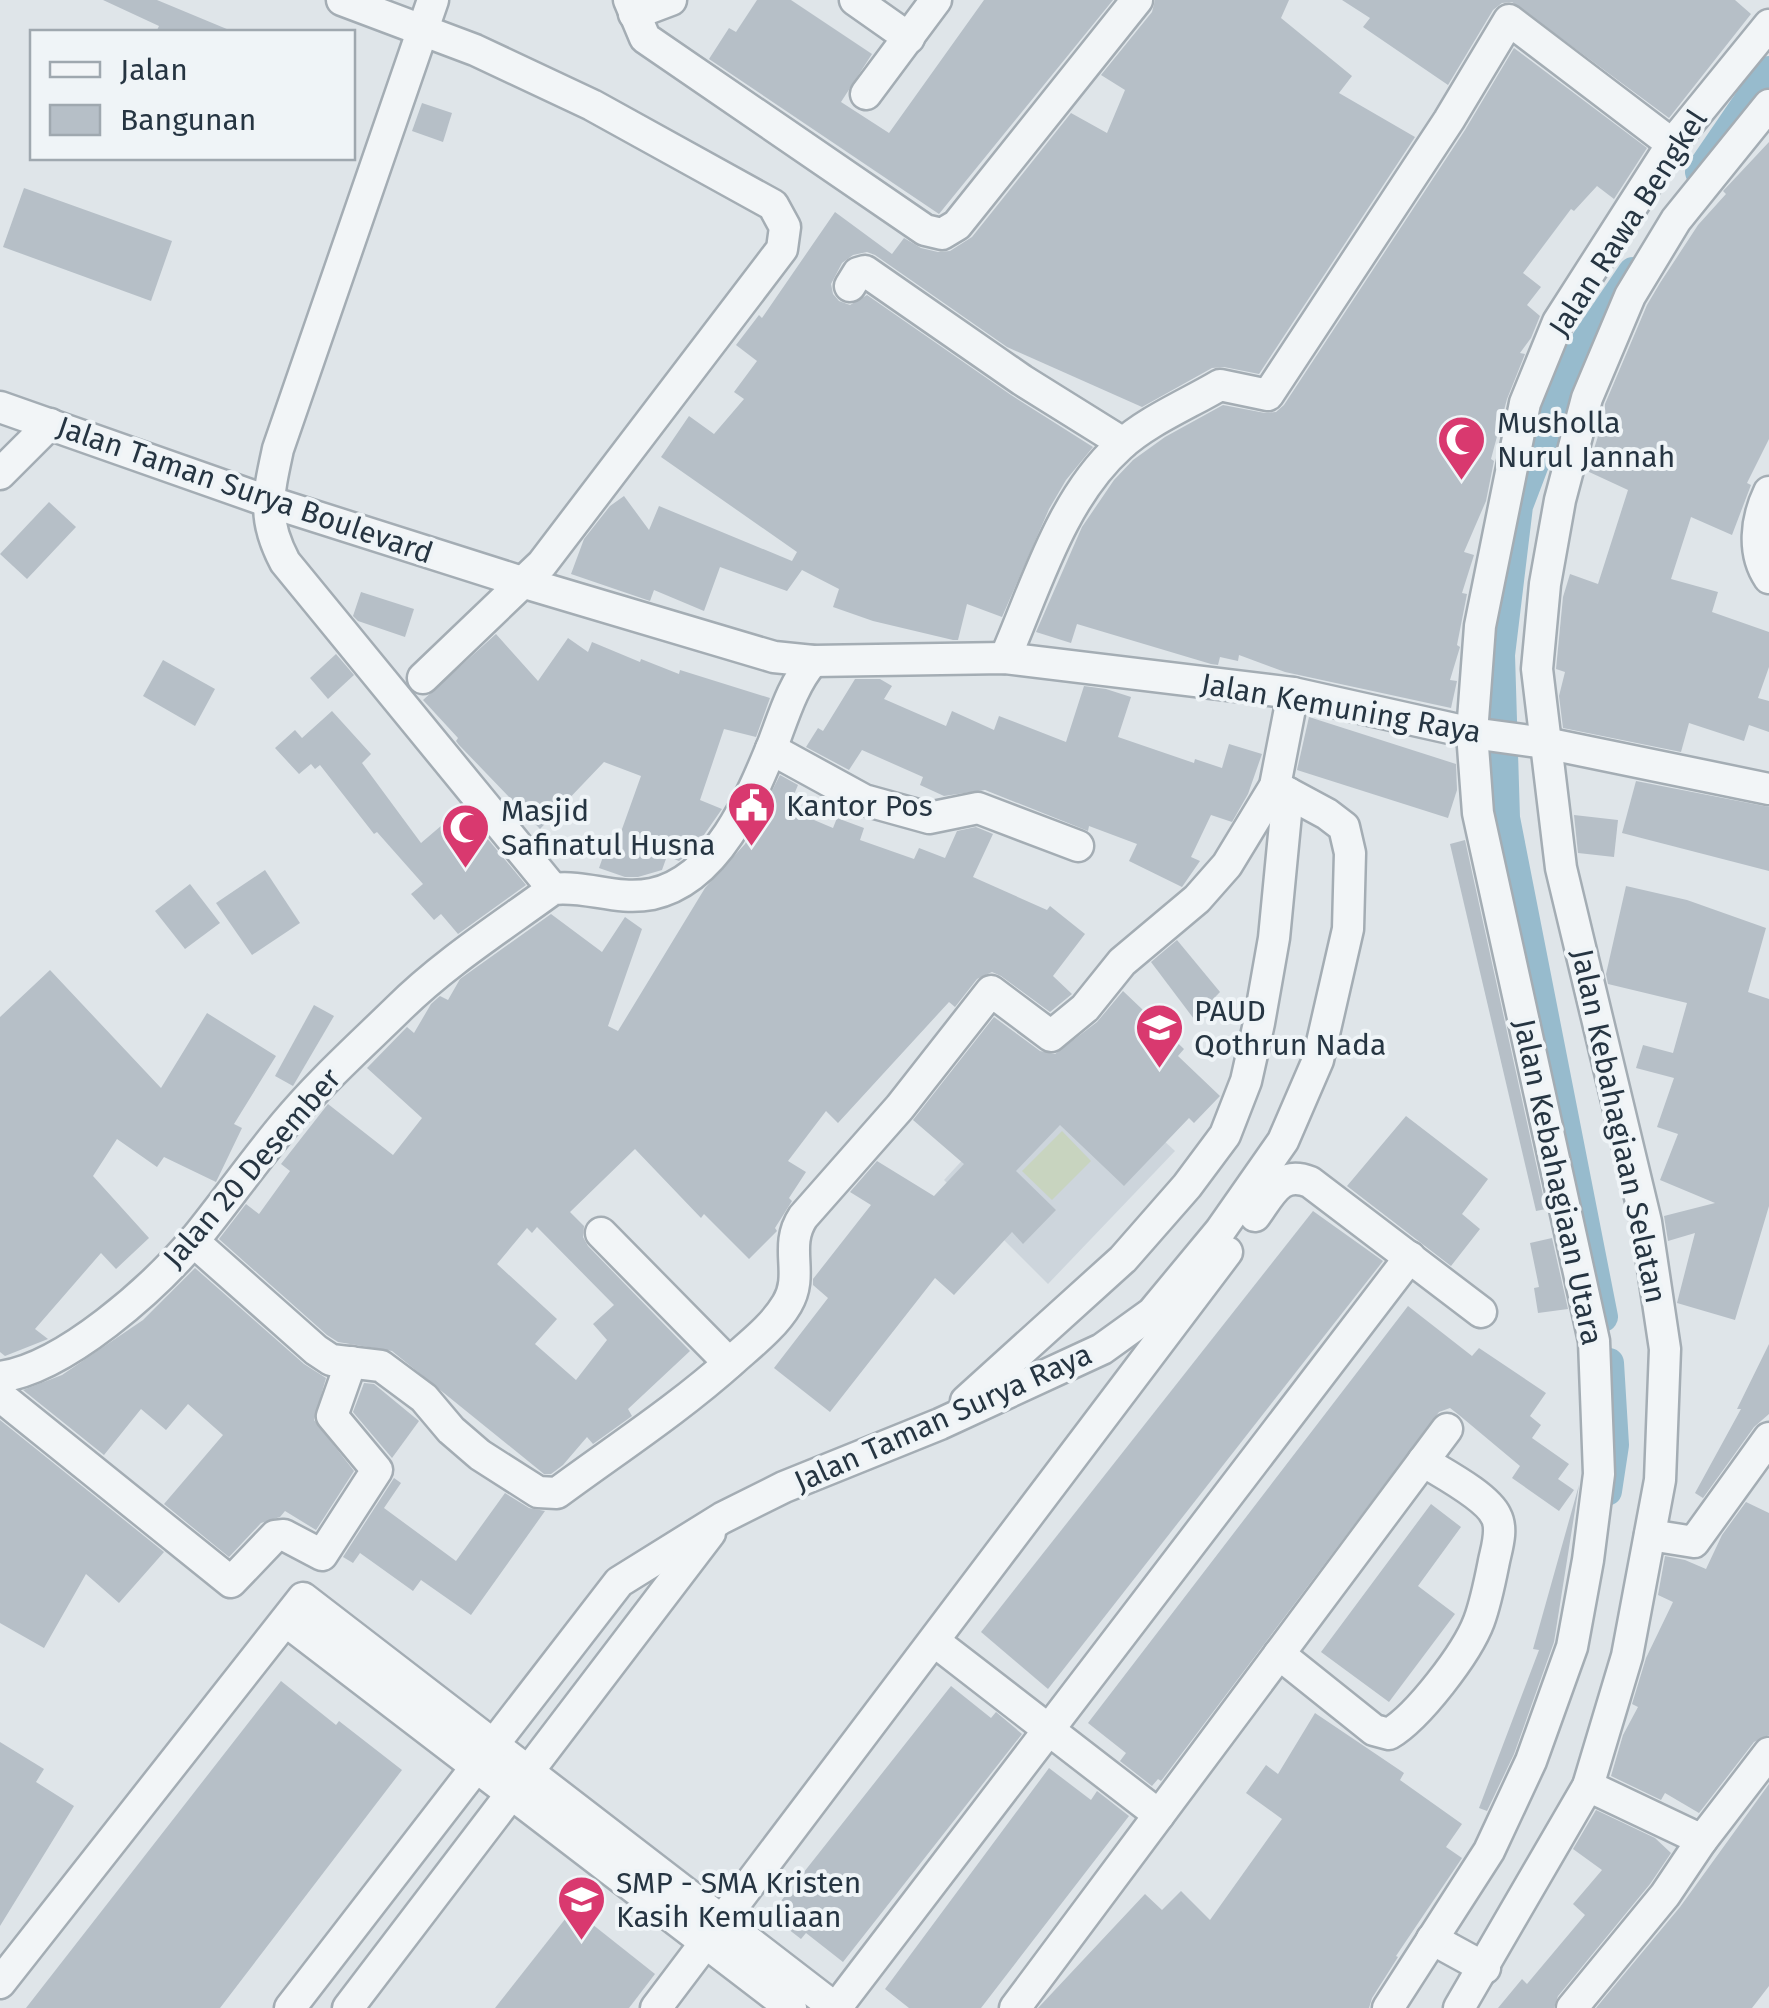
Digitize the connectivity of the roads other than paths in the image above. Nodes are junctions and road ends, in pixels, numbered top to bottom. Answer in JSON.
{"nodes":[{"id":1,"x":342,"y":0,"type":"edge"},
{"id":2,"x":671,"y":0,"type":"edge"},
{"id":3,"x":854,"y":0,"type":"edge"},
{"id":4,"x":936,"y":0,"type":"edge"},
{"id":5,"x":1137,"y":0,"type":"edge"},
{"id":6,"x":632,"y":7,"type":"edge"},
{"id":7,"x":1513,"y":10,"type":"edge"},
{"id":8,"x":428,"y":14,"type":"edge"},
{"id":9,"x":1769,"y":25,"type":"edge"},
{"id":10,"x":909,"y":38,"type":"junction"},
{"id":11,"x":866,"y":94,"type":"dead end"},
{"id":12,"x":1769,"y":105,"type":"edge"},
{"id":13,"x":1672,"y":144,"type":"junction"},
{"id":14,"x":850,"y":286,"type":"dead end"},
{"id":15,"x":0,"y":407,"type":"edge"},
{"id":16,"x":50,"y":424,"type":"junction"},
{"id":17,"x":1123,"y":443,"type":"junction"},
{"id":18,"x":0,"y":474,"type":"edge"},
{"id":19,"x":1769,"y":492,"type":"edge"},
{"id":20,"x":267,"y":500,"type":"junction"},
{"id":21,"x":1769,"y":578,"type":"edge"},
{"id":22,"x":525,"y":583,"type":"junction"},
{"id":23,"x":1005,"y":658,"type":"junction"},
{"id":24,"x":792,"y":659,"type":"junction"},
{"id":25,"x":423,"y":678,"type":"dead end"},
{"id":26,"x":1293,"y":693,"type":"junction"},
{"id":27,"x":1477,"y":734,"type":"junction"},
{"id":28,"x":1536,"y":742,"type":"junction"},
{"id":29,"x":771,"y":749,"type":"junction"},
{"id":30,"x":1768,"y":787,"type":"edge"},
{"id":31,"x":1282,"y":789,"type":"junction"},
{"id":32,"x":1078,"y":846,"type":"dead end"},
{"id":33,"x":553,"y":889,"type":"junction"},
{"id":34,"x":601,"y":1233,"type":"dead end"},
{"id":35,"x":193,"y":1242,"type":"junction"},
{"id":36,"x":1410,"y":1257,"type":"junction"},
{"id":37,"x":1481,"y":1312,"type":"dead end"},
{"id":38,"x":351,"y":1362,"type":"junction"},
{"id":39,"x":729,"y":1363,"type":"junction"},
{"id":40,"x":0,"y":1377,"type":"edge"},
{"id":41,"x":0,"y":1396,"type":"edge"},
{"id":42,"x":940,"y":1424,"type":"junction"},
{"id":43,"x":1446,"y":1429,"type":"dead end"},
{"id":44,"x":1769,"y":1438,"type":"edge"},
{"id":45,"x":1423,"y":1461,"type":"junction"},
{"id":46,"x":722,"y":1518,"type":"junction"},
{"id":47,"x":1650,"y":1535,"type":"junction"},
{"id":48,"x":934,"y":1641,"type":"junction"},
{"id":49,"x":1279,"y":1654,"type":"junction"},
{"id":50,"x":1048,"y":1730,"type":"junction"},
{"id":51,"x":1769,"y":1753,"type":"edge"},
{"id":52,"x":486,"y":1756,"type":"junction"},
{"id":53,"x":521,"y":1783,"type":"junction"},
{"id":54,"x":1588,"y":1786,"type":"junction"},
{"id":55,"x":1158,"y":1816,"type":"junction"},
{"id":56,"x":421,"y":1839,"type":"junction"},
{"id":57,"x":1702,"y":1840,"type":"junction"},
{"id":58,"x":458,"y":1865,"type":"junction"},
{"id":59,"x":715,"y":1932,"type":"junction"},
{"id":60,"x":1435,"y":1941,"type":"junction"},
{"id":61,"x":1481,"y":1966,"type":"junction"},
{"id":62,"x":0,"y":1983,"type":"edge"},
{"id":63,"x":290,"y":2008,"type":"edge"},
{"id":64,"x":348,"y":2008,"type":"edge"},
{"id":65,"x":656,"y":2008,"type":"edge"},
{"id":66,"x":792,"y":2008,"type":"edge"},
{"id":67,"x":836,"y":2008,"type":"edge"},
{"id":68,"x":1015,"y":2008,"type":"edge"},
{"id":69,"x":1388,"y":2008,"type":"edge"},
{"id":70,"x":1459,"y":2008,"type":"edge"},
{"id":71,"x":1572,"y":2008,"type":"edge"}],
"edges":[{"from":1,"to":8,"type":"street"},
{"from":2,"to":6,"type":"street"},
{"from":3,"to":10,"type":"street"},
{"from":4,"to":10,"type":"street"},
{"from":5,"to":6,"type":"street"},
{"from":7,"to":13,"type":"street"},
{"from":7,"to":17,"type":"street"},
{"from":8,"to":20,"type":"street"},
{"from":8,"to":22,"type":"street"},
{"from":9,"to":13,"type":"street","name":"Jalan Rawa Bengkel"},
{"from":10,"to":11,"type":"street"},
{"from":12,"to":28,"type":"street","name":"Jalan Rawa Bengkel"},
{"from":13,"to":27,"type":"street","name":"Jalan Rawa Bengkel"},
{"from":14,"to":17,"type":"street"},
{"from":15,"to":16,"type":"street","name":"Jalan Taman Surya Boulevard"},
{"from":16,"to":18,"type":"street"},
{"from":16,"to":20,"type":"street","name":"Jalan Taman Surya Boulevard"},
{"from":17,"to":23,"type":"street"},
{"from":19,"to":21,"type":"street"},
{"from":20,"to":22,"type":"street","name":"Jalan Taman Surya Boulevard"},
{"from":20,"to":33,"type":"street"},
{"from":22,"to":24,"type":"street","name":"Jalan Kemuning Raya"},
{"from":22,"to":25,"type":"street"},
{"from":23,"to":24,"type":"street","name":"Jalan Kemuning Raya"},
{"from":23,"to":26,"type":"street","name":"Jalan Kemuning Raya"},
{"from":24,"to":29,"type":"street"},
{"from":26,"to":27,"type":"street","name":"Jalan Kemuning Raya"},
{"from":26,"to":31,"type":"street"},
{"from":27,"to":28,"type":"street","name":"Jalan Kemuning Raya"},
{"from":27,"to":60,"type":"street","name":"Jalan Kebahagiaan Utara"},
{"from":28,"to":30,"type":"street","name":"Jalan Kemuning Raya"},
{"from":28,"to":47,"type":"street","name":"Jalan Kebahagiaan Selatan"},
{"from":29,"to":32,"type":"street"},
{"from":29,"to":33,"type":"street"},
{"from":31,"to":39,"type":"street"},
{"from":31,"to":42,"type":"street"},
{"from":31,"to":42,"type":"street","name":"Jalan Taman Surya Raya"},
{"from":33,"to":35,"type":"street","name":"Jalan 20 Desember"},
{"from":34,"to":39,"type":"street"},
{"from":35,"to":38,"type":"street"},
{"from":35,"to":40,"type":"street","name":"Jalan 20 Desember"},
{"from":36,"to":37,"type":"street"},
{"from":36,"to":48,"type":"street"},
{"from":36,"to":50,"type":"street"},
{"from":38,"to":39,"type":"street"},
{"from":38,"to":41,"type":"street"},
{"from":42,"to":46,"type":"street","name":"Jalan Taman Surya Raya"},
{"from":43,"to":45,"type":"street"},
{"from":44,"to":47,"type":"street"},
{"from":45,"to":49,"type":"street"},
{"from":45,"to":49,"type":"street"},
{"from":46,"to":52,"type":"street","name":"Jalan Taman Surya Raya"},
{"from":46,"to":53,"type":"street","name":"Jalan Taman Surya Raya"},
{"from":47,"to":54,"type":"street","name":"Jalan Kebahagiaan Selatan"},
{"from":48,"to":50,"type":"street"},
{"from":48,"to":59,"type":"street"},
{"from":49,"to":55,"type":"street"},
{"from":50,"to":55,"type":"street"},
{"from":50,"to":67,"type":"street"},
{"from":51,"to":57,"type":"street"},
{"from":52,"to":53,"type":"street"},
{"from":52,"to":56,"type":"street","name":"Jalan Taman Surya Raya"},
{"from":52,"to":62,"type":"street"},
{"from":53,"to":58,"type":"street","name":"Jalan Taman Surya Raya"},
{"from":53,"to":59,"type":"street"},
{"from":54,"to":57,"type":"street"},
{"from":54,"to":61,"type":"street","name":"Jalan Kebahagiaan Selatan"},
{"from":55,"to":68,"type":"street"},
{"from":56,"to":58,"type":"street"},
{"from":56,"to":63,"type":"street","name":"Jalan Taman Surya Raya"},
{"from":57,"to":71,"type":"street"},
{"from":58,"to":64,"type":"street","name":"Jalan Taman Surya Raya"},
{"from":59,"to":65,"type":"street"},
{"from":59,"to":66,"type":"street"},
{"from":59,"to":67,"type":"street"},
{"from":60,"to":61,"type":"street"},
{"from":60,"to":69,"type":"street","name":"Jalan Kebahagiaan Utara"},
{"from":61,"to":70,"type":"street","name":"Jalan Kebahagiaan Selatan"}]}
